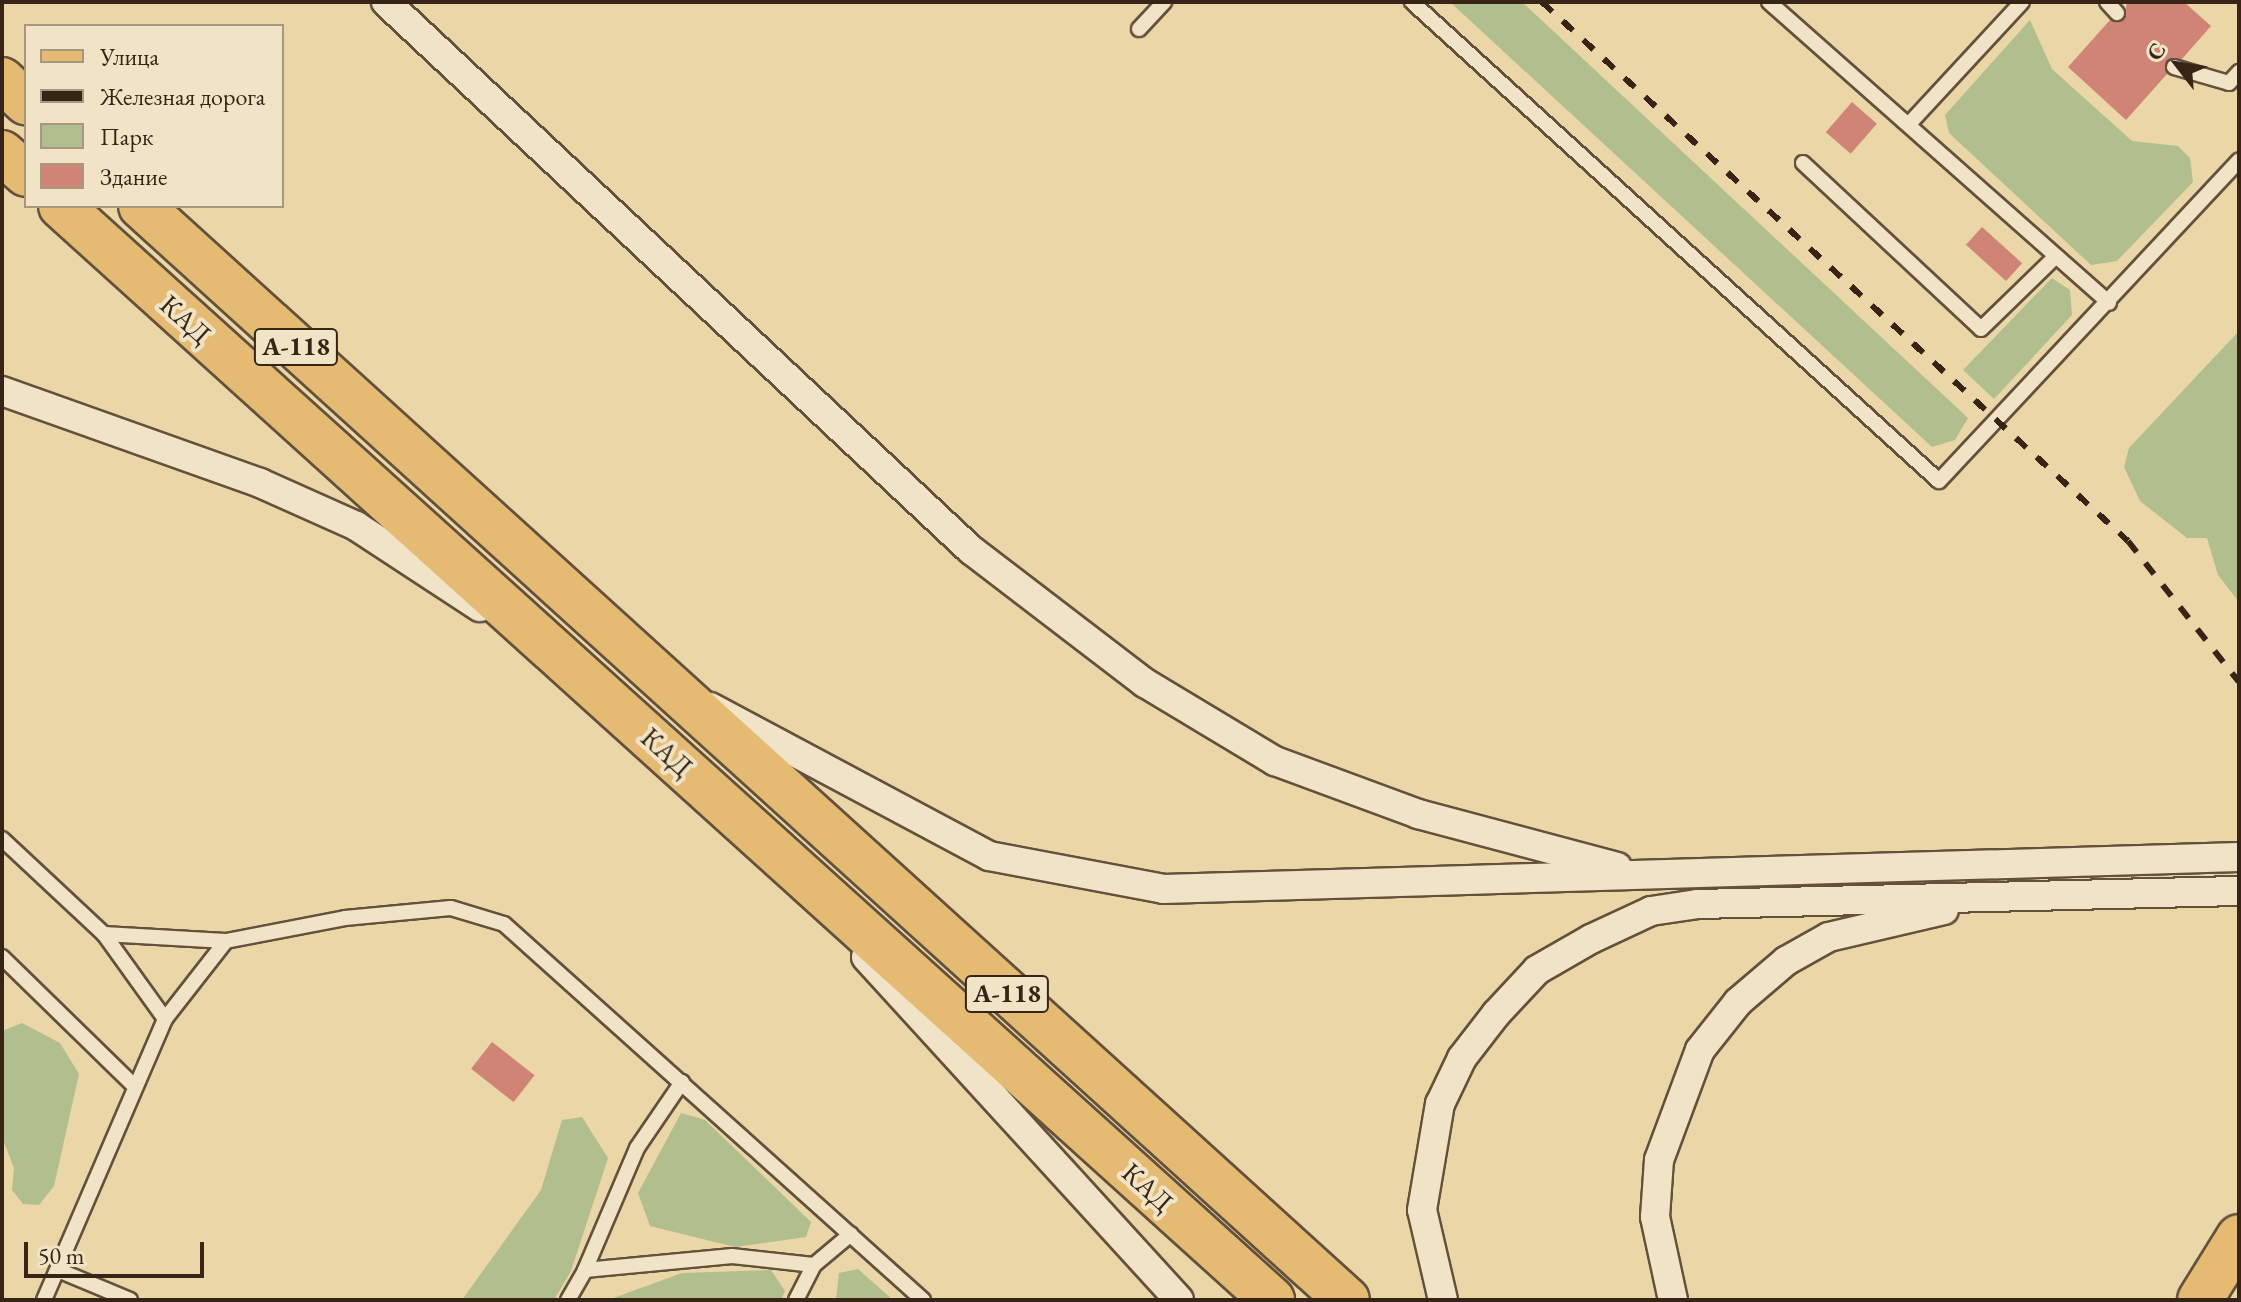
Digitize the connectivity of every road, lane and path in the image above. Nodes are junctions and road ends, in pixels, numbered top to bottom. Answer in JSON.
{"nodes":[{"id":1,"x":386,"y":2,"type":"edge"},
{"id":2,"x":1164,"y":2,"type":"edge"},
{"id":3,"x":1412,"y":2,"type":"edge"},
{"id":4,"x":1769,"y":2,"type":"edge"},
{"id":5,"x":2022,"y":2,"type":"edge"},
{"id":6,"x":1139,"y":29,"type":"dead end"},
{"id":7,"x":2174,"y":67,"type":"dead end"},
{"id":8,"x":2239,"y":72,"type":"edge"},
{"id":9,"x":2,"y":80,"type":"edge"},
{"id":10,"x":24,"y":100,"type":"edge"},
{"id":11,"x":1909,"y":124,"type":"junction"},
{"id":12,"x":2,"y":153,"type":"edge"},
{"id":13,"x":2239,"y":160,"type":"edge"},
{"id":14,"x":1803,"y":163,"type":"dead end"},
{"id":15,"x":24,"y":172,"type":"edge"},
{"id":16,"x":63,"y":208,"type":"edge"},
{"id":17,"x":143,"y":208,"type":"edge"},
{"id":18,"x":2055,"y":257,"type":"junction"},
{"id":19,"x":2109,"y":303,"type":"junction"},
{"id":20,"x":2,"y":391,"type":"edge"},
{"id":21,"x":583,"y":677,"type":"junction"},
{"id":22,"x":668,"y":688,"type":"junction"},
{"id":23,"x":746,"y":822,"type":"junction"},
{"id":24,"x":2,"y":839,"type":"edge"},
{"id":25,"x":2239,"y":857,"type":"edge"},
{"id":26,"x":1641,"y":873,"type":"junction"},
{"id":27,"x":2239,"y":891,"type":"edge"},
{"id":28,"x":2001,"y":901,"type":"junction"},
{"id":29,"x":104,"y":934,"type":"junction"},
{"id":30,"x":226,"y":941,"type":"junction"},
{"id":31,"x":2,"y":957,"type":"edge"},
{"id":32,"x":165,"y":1019,"type":"junction"},
{"id":33,"x":682,"y":1082,"type":"junction"},
{"id":34,"x":133,"y":1085,"type":"junction"},
{"id":35,"x":851,"y":1234,"type":"junction"},
{"id":36,"x":2239,"y":1237,"type":"edge"},
{"id":37,"x":814,"y":1265,"type":"junction"},
{"id":38,"x":58,"y":1270,"type":"junction"},
{"id":39,"x":585,"y":1270,"type":"junction"},
{"id":40,"x":2239,"y":1293,"type":"edge"},
{"id":41,"x":44,"y":1300,"type":"edge"},
{"id":42,"x":130,"y":1300,"type":"edge"},
{"id":43,"x":568,"y":1300,"type":"edge"},
{"id":44,"x":796,"y":1300,"type":"edge"},
{"id":45,"x":923,"y":1300,"type":"edge"},
{"id":46,"x":1179,"y":1300,"type":"edge"},
{"id":47,"x":1272,"y":1300,"type":"edge"},
{"id":48,"x":1347,"y":1300,"type":"edge"},
{"id":49,"x":1443,"y":1300,"type":"edge"},
{"id":50,"x":1673,"y":1300,"type":"edge"},
{"id":51,"x":2200,"y":1300,"type":"edge"},
{"id":52,"x":2235,"y":1300,"type":"edge"}],
"edges":[{"from":1,"to":26,"type":"street"},
{"from":2,"to":6,"type":"lane"},
{"from":3,"to":19,"type":"lane"},
{"from":4,"to":11,"type":"lane"},
{"from":5,"to":11,"type":"lane"},
{"from":7,"to":8,"type":"lane"},
{"from":9,"to":10,"type":"main road"},
{"from":11,"to":18,"type":"lane"},
{"from":12,"to":15,"type":"main road"},
{"from":13,"to":19,"type":"lane"},
{"from":14,"to":18,"type":"lane"},
{"from":16,"to":21,"type":"main road","name":"КАД","number":"А-118"},
{"from":17,"to":22,"type":"main road","name":"КАД","number":"А-118"},
{"from":18,"to":19,"type":"lane"},
{"from":20,"to":21,"type":"street"},
{"from":21,"to":23,"type":"main road","name":"КАД","number":"А-118"},
{"from":22,"to":26,"type":"street"},
{"from":22,"to":48,"type":"main road","name":"КАД","number":"А-118"},
{"from":23,"to":46,"type":"street"},
{"from":23,"to":47,"type":"main road","name":"КАД","number":"А-118"},
{"from":24,"to":29,"type":"lane"},
{"from":25,"to":26,"type":"street"},
{"from":27,"to":28,"type":"street"},
{"from":28,"to":49,"type":"street"},
{"from":28,"to":50,"type":"street"},
{"from":29,"to":30,"type":"lane"},
{"from":29,"to":32,"type":"lane"},
{"from":30,"to":32,"type":"lane"},
{"from":30,"to":33,"type":"lane"},
{"from":31,"to":34,"type":"lane"},
{"from":32,"to":34,"type":"lane"},
{"from":33,"to":35,"type":"lane"},
{"from":33,"to":39,"type":"lane"},
{"from":34,"to":38,"type":"lane"},
{"from":35,"to":37,"type":"lane"},
{"from":35,"to":45,"type":"lane"},
{"from":36,"to":51,"type":"main road"},
{"from":37,"to":39,"type":"lane"},
{"from":37,"to":44,"type":"lane"},
{"from":38,"to":41,"type":"lane"},
{"from":38,"to":42,"type":"lane"},
{"from":39,"to":43,"type":"lane"},
{"from":40,"to":52,"type":"main road"}]}
